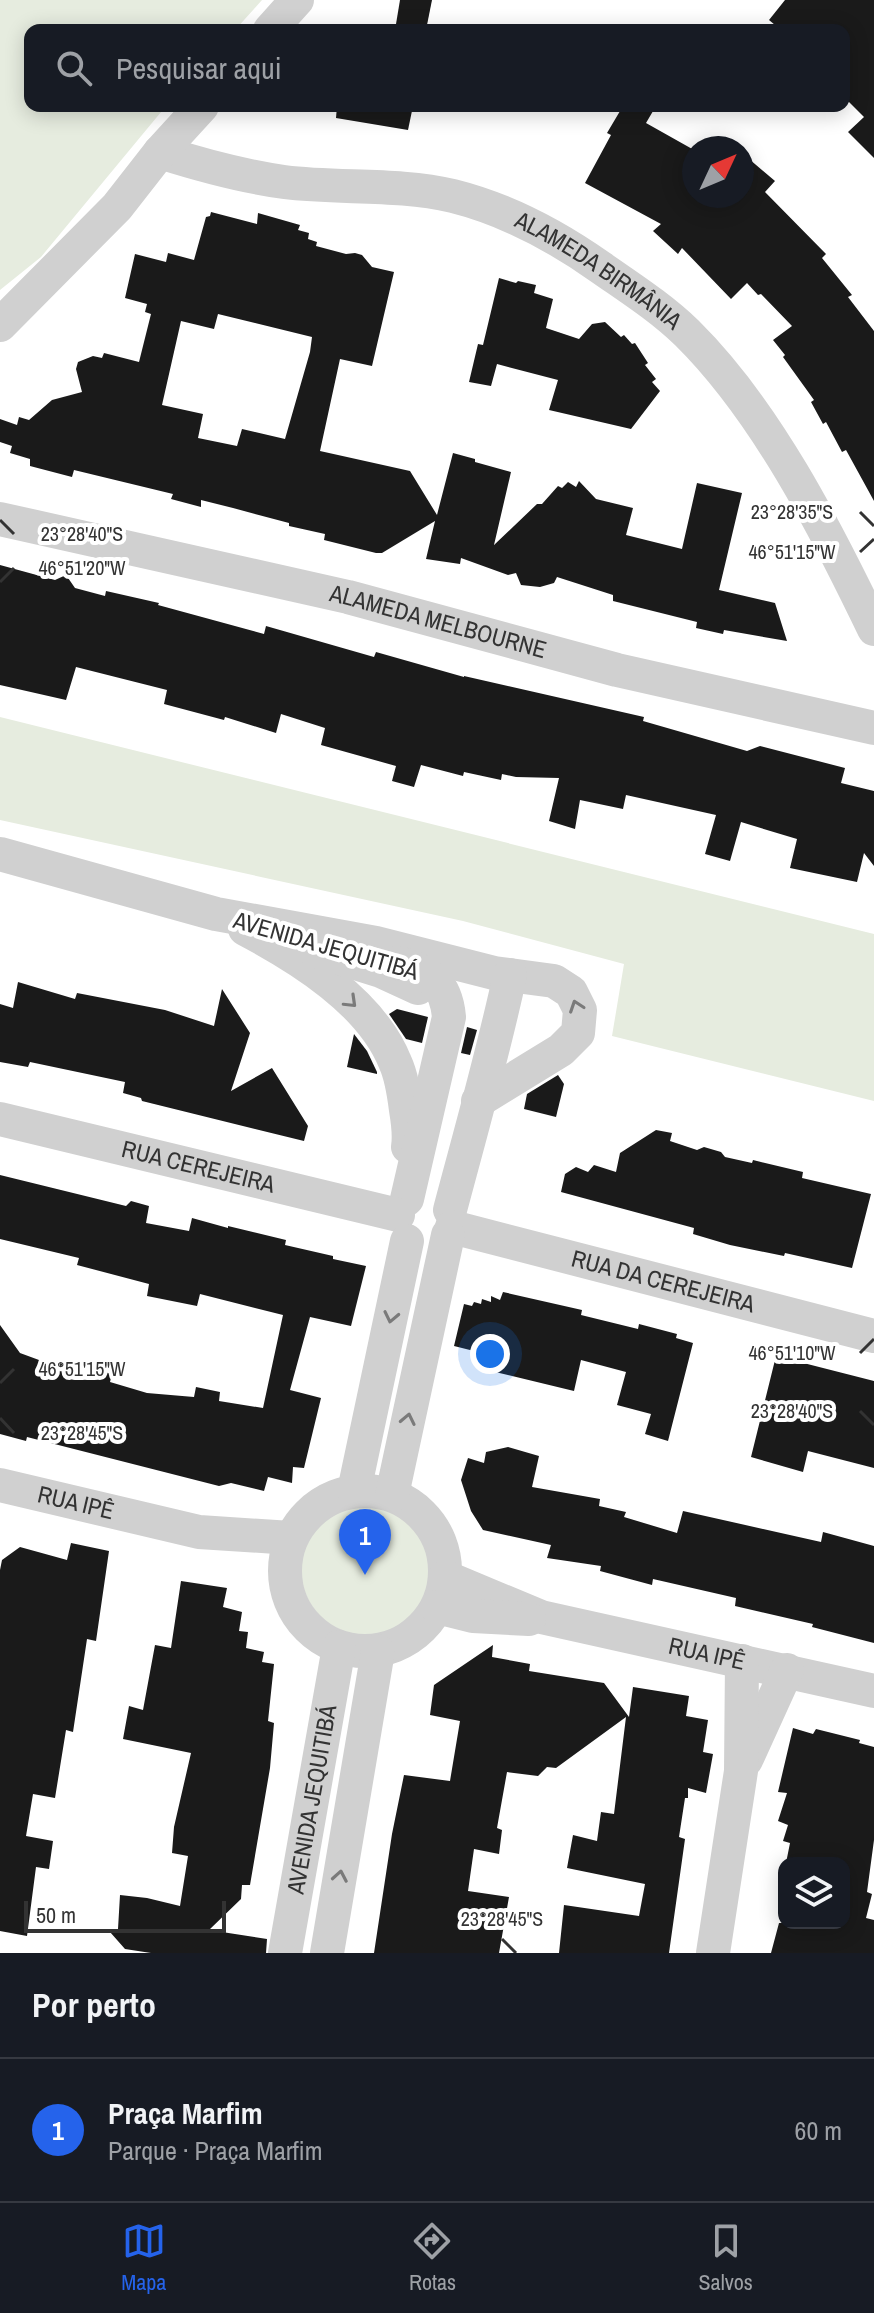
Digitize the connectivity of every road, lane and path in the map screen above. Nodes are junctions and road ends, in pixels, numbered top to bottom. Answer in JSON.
{"nodes":[{"id":1,"x":297,"y":0,"type":"edge"},
{"id":2,"x":275,"y":24,"type":"edge"},
{"id":3,"x":197,"y":112,"type":"edge"},
{"id":4,"x":160,"y":152,"type":"junction"},
{"id":5,"x":0,"y":325,"type":"edge"},
{"id":6,"x":0,"y":519,"type":"edge"},
{"id":7,"x":874,"y":629,"type":"edge"},
{"id":8,"x":874,"y":728,"type":"edge"},
{"id":9,"x":0,"y":854,"type":"edge"},
{"id":10,"x":216,"y":914,"type":"junction"},
{"id":11,"x":502,"y":974,"type":"junction"},
{"id":12,"x":478,"y":1101,"type":"junction"},
{"id":13,"x":0,"y":1119,"type":"edge"},
{"id":14,"x":409,"y":1138,"type":"junction"},
{"id":15,"x":425,"y":1216,"type":"junction"},
{"id":16,"x":874,"y":1336,"type":"edge"},
{"id":17,"x":0,"y":1485,"type":"edge"},
{"id":18,"x":354,"y":1491,"type":"junction"},
{"id":19,"x":392,"y":1495,"type":"junction"},
{"id":20,"x":199,"y":1532,"type":"junction"},
{"id":21,"x":291,"y":1538,"type":"junction"},
{"id":22,"x":285,"y":1575,"type":"junction"},
{"id":23,"x":441,"y":1592,"type":"junction"},
{"id":24,"x":339,"y":1647,"type":"junction"},
{"id":25,"x":378,"y":1651,"type":"junction"},
{"id":26,"x":742,"y":1661,"type":"junction"},
{"id":27,"x":787,"y":1670,"type":"junction"},
{"id":28,"x":874,"y":1691,"type":"edge"},
{"id":29,"x":741,"y":1771,"type":"junction"},
{"id":30,"x":285,"y":1953,"type":"edge"},
{"id":31,"x":327,"y":1953,"type":"edge"},
{"id":32,"x":713,"y":1953,"type":"edge"}],
"edges":[{"from":1,"to":2,"type":"street"},
{"from":3,"to":4,"type":"street"},
{"from":4,"to":5,"type":"street"},
{"from":4,"to":7,"type":"street","name":"ALAMEDA BIRMÂNIA"},
{"from":6,"to":8,"type":"street","name":"ALAMEDA MELBOURNE"},
{"from":9,"to":10,"type":"street"},
{"from":10,"to":11,"type":"street"},
{"from":10,"to":14,"type":"street","one_way":true},
{"from":10,"to":14,"type":"street","name":"AVENIDA JEQUITIBÁ"},
{"from":10,"to":15,"type":"street","name":"AVENIDA JEQUITIBÁ"},
{"from":11,"to":12,"type":"street","name":"AVENIDA JEQUITIBÁ"},
{"from":12,"to":11,"type":"street","one_way":true},
{"from":11,"to":15,"type":"street","name":"AVENIDA JEQUITIBÁ"},
{"from":12,"to":15,"type":"street","name":"AVENIDA JEQUITIBÁ"},
{"from":13,"to":15,"type":"street","name":"RUA CEREJEIRA"},
{"from":14,"to":15,"type":"street"},
{"from":15,"to":16,"type":"street","name":"RUA DA CEREJEIRA"},
{"from":15,"to":18,"type":"street","name":"AVENIDA JEQUITIBÁ","one_way":true},
{"from":19,"to":15,"type":"street","name":"AVENIDA JEQUITIBÁ","one_way":true},
{"from":17,"to":20,"type":"street","name":"RUA IPÊ"},
{"from":18,"to":19,"type":"street"},
{"from":18,"to":21,"type":"street"},
{"from":19,"to":23,"type":"street"},
{"from":20,"to":21,"type":"street","name":"RUA IPÊ"},
{"from":20,"to":22,"type":"street","name":"RUA IPÊ"},
{"from":21,"to":22,"type":"street"},
{"from":22,"to":24,"type":"street"},
{"from":23,"to":25,"type":"street"},
{"from":23,"to":26,"type":"street","name":"RUA IPÊ"},
{"from":24,"to":25,"type":"street"},
{"from":24,"to":30,"type":"street","name":"AVENIDA JEQUITIBÁ"},
{"from":31,"to":25,"type":"street","name":"AVENIDA JEQUITIBÁ","one_way":true},
{"from":26,"to":27,"type":"street","name":"RUA IPÊ"},
{"from":26,"to":29,"type":"street"},
{"from":27,"to":28,"type":"street","name":"RUA IPÊ"},
{"from":27,"to":29,"type":"street"},
{"from":29,"to":32,"type":"street"}]}
